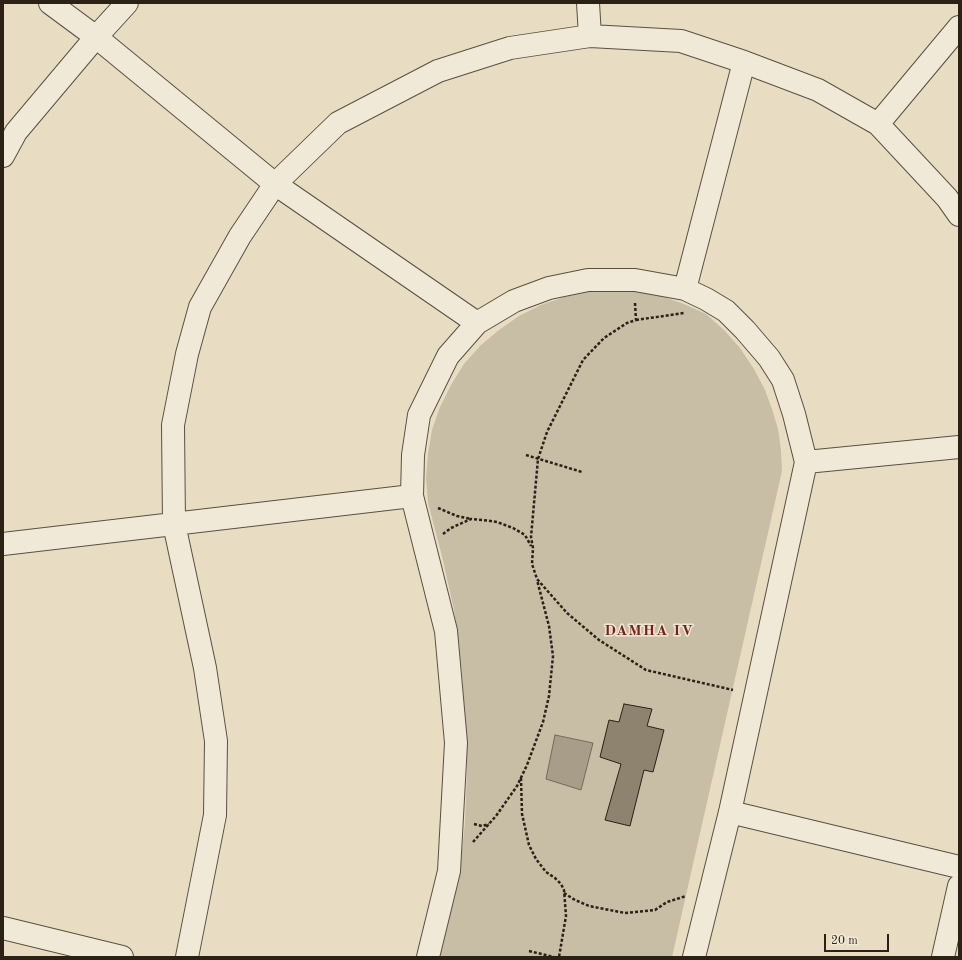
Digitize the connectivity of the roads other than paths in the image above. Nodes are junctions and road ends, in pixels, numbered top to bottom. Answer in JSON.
{"nodes":[{"id":1,"x":50,"y":3,"type":"edge"},
{"id":2,"x":127,"y":3,"type":"edge"},
{"id":3,"x":588,"y":3,"type":"edge"},
{"id":4,"x":959,"y":27,"type":"edge"},
{"id":5,"x":590,"y":36,"type":"junction"},
{"id":6,"x":96,"y":37,"type":"junction"},
{"id":7,"x":744,"y":62,"type":"junction"},
{"id":8,"x":878,"y":124,"type":"junction"},
{"id":9,"x":3,"y":156,"type":"edge"},
{"id":10,"x":275,"y":184,"type":"junction"},
{"id":11,"x":959,"y":214,"type":"edge"},
{"id":12,"x":685,"y":289,"type":"junction"},
{"id":13,"x":477,"y":323,"type":"junction"},
{"id":14,"x":959,"y":447,"type":"edge"},
{"id":15,"x":806,"y":462,"type":"junction"},
{"id":16,"x":412,"y":496,"type":"junction"},
{"id":17,"x":174,"y":524,"type":"junction"},
{"id":18,"x":3,"y":544,"type":"edge"},
{"id":19,"x":730,"y":812,"type":"junction"},
{"id":20,"x":959,"y":867,"type":"edge"},
{"id":21,"x":959,"y":886,"type":"edge"},
{"id":22,"x":3,"y":928,"type":"edge"},
{"id":23,"x":122,"y":957,"type":"edge"},
{"id":24,"x":186,"y":957,"type":"edge"},
{"id":25,"x":428,"y":957,"type":"edge"},
{"id":26,"x":694,"y":957,"type":"edge"},
{"id":27,"x":943,"y":957,"type":"edge"}],
"edges":[{"from":1,"to":6,"type":"street"},
{"from":2,"to":6,"type":"street"},
{"from":3,"to":5,"type":"street"},
{"from":4,"to":8,"type":"street"},
{"from":5,"to":7,"type":"street"},
{"from":5,"to":10,"type":"street"},
{"from":6,"to":9,"type":"street"},
{"from":6,"to":10,"type":"street"},
{"from":7,"to":8,"type":"street"},
{"from":7,"to":12,"type":"street"},
{"from":8,"to":11,"type":"street"},
{"from":10,"to":13,"type":"street"},
{"from":10,"to":17,"type":"street"},
{"from":12,"to":13,"type":"street"},
{"from":12,"to":15,"type":"street"},
{"from":13,"to":16,"type":"street"},
{"from":14,"to":15,"type":"street"},
{"from":15,"to":19,"type":"street"},
{"from":16,"to":17,"type":"street"},
{"from":16,"to":25,"type":"street"},
{"from":17,"to":18,"type":"street"},
{"from":17,"to":24,"type":"street"},
{"from":19,"to":20,"type":"street"},
{"from":19,"to":26,"type":"street"},
{"from":21,"to":27,"type":"street"},
{"from":22,"to":23,"type":"street"}]}
